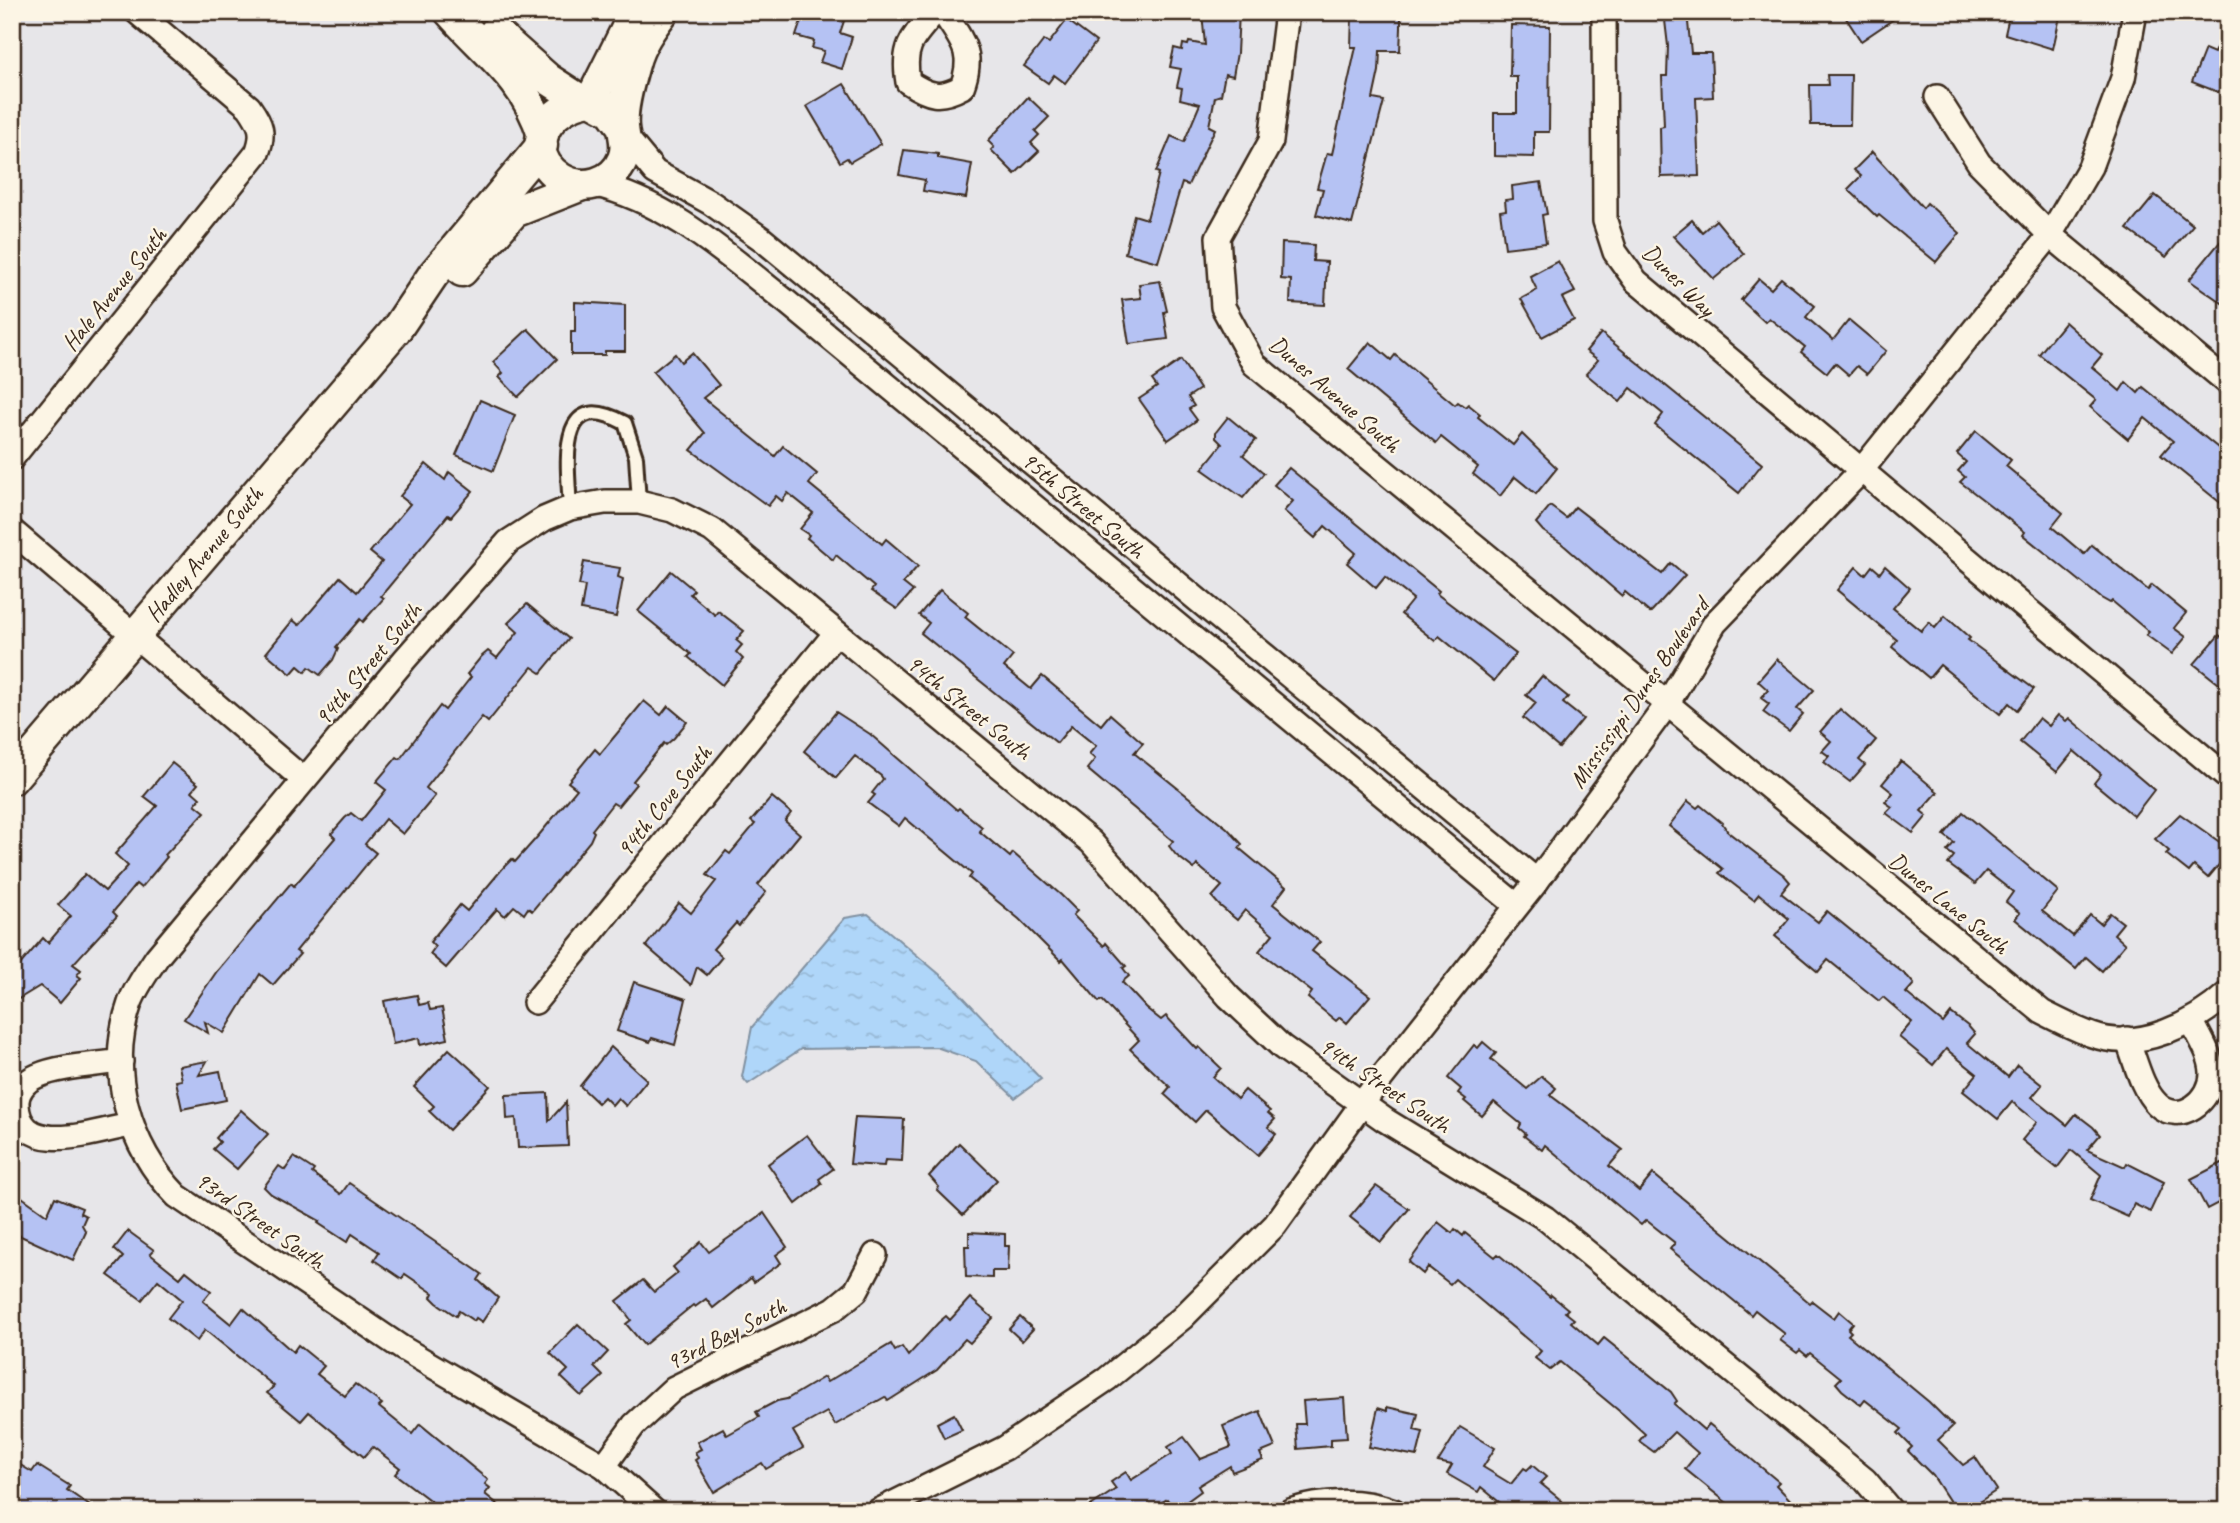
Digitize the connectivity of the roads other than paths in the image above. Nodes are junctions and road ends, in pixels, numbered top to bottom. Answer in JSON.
{"nodes":[{"id":1,"x":137,"y":12,"type":"edge"},
{"id":2,"x":450,"y":12,"type":"edge"},
{"id":3,"x":470,"y":12,"type":"edge"},
{"id":4,"x":635,"y":12,"type":"edge"},
{"id":5,"x":663,"y":12,"type":"edge"},
{"id":6,"x":935,"y":12,"type":"edge"},
{"id":7,"x":943,"y":12,"type":"edge"},
{"id":8,"x":1287,"y":12,"type":"edge"},
{"id":9,"x":1604,"y":12,"type":"edge"},
{"id":10,"x":2134,"y":12,"type":"edge"},
{"id":11,"x":1937,"y":97,"type":"dead end"},
{"id":12,"x":586,"y":100,"type":"junction"},
{"id":13,"x":624,"y":132,"type":"junction"},
{"id":14,"x":542,"y":140,"type":"junction"},
{"id":15,"x":588,"y":185,"type":"junction"},
{"id":16,"x":2050,"y":235,"type":"junction"},
{"id":17,"x":396,"y":330,"type":"junction"},
{"id":18,"x":2228,"y":383,"type":"edge"},
{"id":19,"x":12,"y":458,"type":"edge"},
{"id":20,"x":1860,"y":472,"type":"junction"},
{"id":21,"x":639,"y":502,"type":"junction"},
{"id":22,"x":570,"y":508,"type":"junction"},
{"id":23,"x":12,"y":531,"type":"edge"},
{"id":24,"x":835,"y":634,"type":"junction"},
{"id":25,"x":135,"y":636,"type":"junction"},
{"id":26,"x":1666,"y":706,"type":"junction"},
{"id":27,"x":2228,"y":778,"type":"edge"},
{"id":28,"x":12,"y":779,"type":"edge"},
{"id":29,"x":304,"y":780,"type":"junction"},
{"id":30,"x":1537,"y":881,"type":"junction"},
{"id":31,"x":1516,"y":905,"type":"junction"},
{"id":32,"x":2228,"y":993,"type":"edge"},
{"id":33,"x":535,"y":1002,"type":"dead end"},
{"id":34,"x":2192,"y":1022,"type":"junction"},
{"id":35,"x":2127,"y":1039,"type":"junction"},
{"id":36,"x":121,"y":1061,"type":"junction"},
{"id":37,"x":1362,"y":1105,"type":"junction"},
{"id":38,"x":130,"y":1125,"type":"junction"},
{"id":39,"x":875,"y":1255,"type":"dead end"},
{"id":40,"x":604,"y":1466,"type":"junction"},
{"id":41,"x":654,"y":1511,"type":"edge"},
{"id":42,"x":878,"y":1511,"type":"edge"},
{"id":43,"x":1290,"y":1511,"type":"edge"},
{"id":44,"x":1394,"y":1511,"type":"edge"},
{"id":45,"x":1891,"y":1511,"type":"edge"}],
"edges":[{"from":1,"to":19,"type":"street","name":"Hale Avenue South"},
{"from":2,"to":14,"type":"street"},
{"from":3,"to":12,"type":"street"},
{"from":4,"to":12,"type":"street"},
{"from":5,"to":13,"type":"street"},
{"from":6,"to":7,"type":"street"},
{"from":8,"to":26,"type":"street","name":"Dunes Avenue South"},
{"from":9,"to":20,"type":"street","name":"Dunes Way"},
{"from":10,"to":16,"type":"street","name":"Mississippi Dunes Boulevard"},
{"from":11,"to":16,"type":"street"},
{"from":12,"to":13,"type":"street"},
{"from":12,"to":14,"type":"street"},
{"from":13,"to":15,"type":"street"},
{"from":13,"to":30,"type":"street","name":"95th Street South"},
{"from":14,"to":15,"type":"street"},
{"from":14,"to":17,"type":"street","name":"Hadley Avenue South"},
{"from":15,"to":17,"type":"street","name":"Hadley Avenue South"},
{"from":15,"to":31,"type":"street","name":"95th Street South"},
{"from":16,"to":18,"type":"street"},
{"from":16,"to":20,"type":"street","name":"Mississippi Dunes Boulevard"},
{"from":17,"to":25,"type":"street","name":"Hadley Avenue South"},
{"from":20,"to":26,"type":"street","name":"Mississippi Dunes Boulevard"},
{"from":20,"to":27,"type":"street"},
{"from":21,"to":22,"type":"street","name":"94th Street South"},
{"from":21,"to":22,"type":"lane"},
{"from":21,"to":24,"type":"street","name":"94th Street South"},
{"from":22,"to":29,"type":"street","name":"94th Street South"},
{"from":23,"to":25,"type":"street"},
{"from":24,"to":33,"type":"street","name":"94th Cove South"},
{"from":24,"to":37,"type":"street","name":"94th Street South"},
{"from":25,"to":28,"type":"street","name":"Hadley Avenue South"},
{"from":25,"to":29,"type":"street"},
{"from":26,"to":30,"type":"street","name":"Mississippi Dunes Boulevard"},
{"from":26,"to":35,"type":"street","name":"Dunes Lane South"},
{"from":29,"to":36,"type":"street","name":"93rd Street South"},
{"from":30,"to":31,"type":"street","name":"Mississippi Dunes Boulevard"},
{"from":31,"to":37,"type":"street","name":"Mississippi Dunes Boulevard"},
{"from":32,"to":34,"type":"street","name":"Dunes Lane South"},
{"from":34,"to":35,"type":"street","name":"Dunes Lane South"},
{"from":34,"to":35,"type":"street"},
{"from":36,"to":38,"type":"street","name":"93rd Street South"},
{"from":36,"to":38,"type":"street"},
{"from":37,"to":42,"type":"street","name":"Mississippi Dunes Boulevard"},
{"from":37,"to":45,"type":"street","name":"94th Street South"},
{"from":38,"to":40,"type":"street","name":"93rd Street South"},
{"from":39,"to":40,"type":"street","name":"93rd Bay South"},
{"from":40,"to":41,"type":"street","name":"93rd Street South"},
{"from":43,"to":44,"type":"street"}]}
